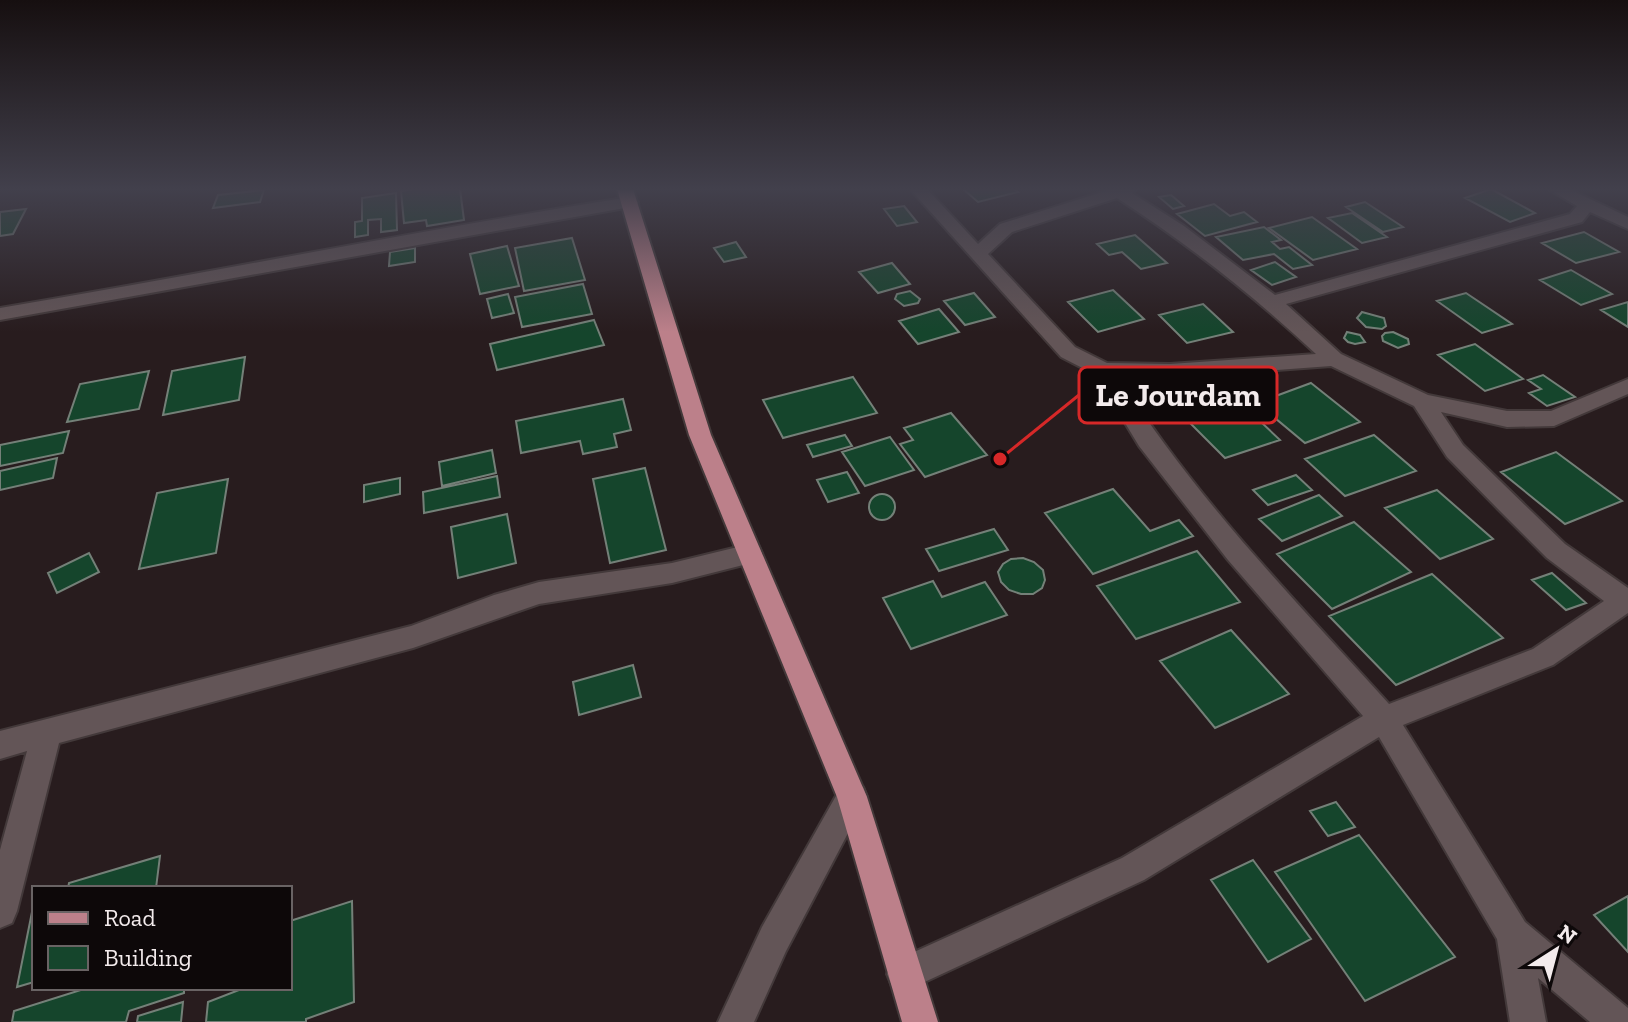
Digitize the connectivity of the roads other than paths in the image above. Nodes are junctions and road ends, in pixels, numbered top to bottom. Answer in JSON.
{"nodes":[{"id":1,"x":427,"y":237,"type":"edge"},
{"id":2,"x":641,"y":237,"type":"edge"},
{"id":3,"x":961,"y":237,"type":"edge"},
{"id":4,"x":996,"y":237,"type":"edge"},
{"id":5,"x":1187,"y":237,"type":"edge"},
{"id":6,"x":1508,"y":237,"type":"edge"},
{"id":7,"x":977,"y":254,"type":"junction"},
{"id":8,"x":1272,"y":302,"type":"junction"},
{"id":9,"x":0,"y":314,"type":"edge"},
{"id":10,"x":1334,"y":359,"type":"junction"},
{"id":11,"x":1104,"y":370,"type":"junction"},
{"id":12,"x":1628,"y":386,"type":"edge"},
{"id":13,"x":1422,"y":401,"type":"junction"},
{"id":14,"x":750,"y":554,"type":"junction"},
{"id":15,"x":1625,"y":599,"type":"edge"},
{"id":16,"x":1384,"y":719,"type":"junction"},
{"id":17,"x":46,"y":735,"type":"junction"},
{"id":18,"x":0,"y":745,"type":"edge"},
{"id":19,"x":852,"y":797,"type":"junction"},
{"id":20,"x":0,"y":911,"type":"edge"},
{"id":21,"x":1513,"y":934,"type":"junction"},
{"id":22,"x":904,"y":974,"type":"junction"},
{"id":23,"x":736,"y":1022,"type":"edge"},
{"id":24,"x":920,"y":1022,"type":"edge"},
{"id":25,"x":1528,"y":1022,"type":"edge"},
{"id":26,"x":1617,"y":1022,"type":"edge"}],
"edges":[{"from":1,"to":9,"type":"street"},
{"from":2,"to":14,"type":"main road"},
{"from":3,"to":7,"type":"street"},
{"from":4,"to":7,"type":"street"},
{"from":5,"to":8,"type":"street"},
{"from":6,"to":8,"type":"street"},
{"from":7,"to":11,"type":"street"},
{"from":8,"to":10,"type":"street"},
{"from":10,"to":11,"type":"street"},
{"from":10,"to":13,"type":"street"},
{"from":11,"to":16,"type":"street"},
{"from":12,"to":13,"type":"street"},
{"from":13,"to":15,"type":"street"},
{"from":14,"to":17,"type":"street"},
{"from":14,"to":19,"type":"main road"},
{"from":15,"to":16,"type":"street"},
{"from":16,"to":21,"type":"street"},
{"from":16,"to":22,"type":"street"},
{"from":17,"to":18,"type":"street"},
{"from":17,"to":20,"type":"street"},
{"from":19,"to":22,"type":"main road"},
{"from":19,"to":23,"type":"street"},
{"from":21,"to":25,"type":"street"},
{"from":21,"to":26,"type":"street"},
{"from":22,"to":24,"type":"main road"}]}
